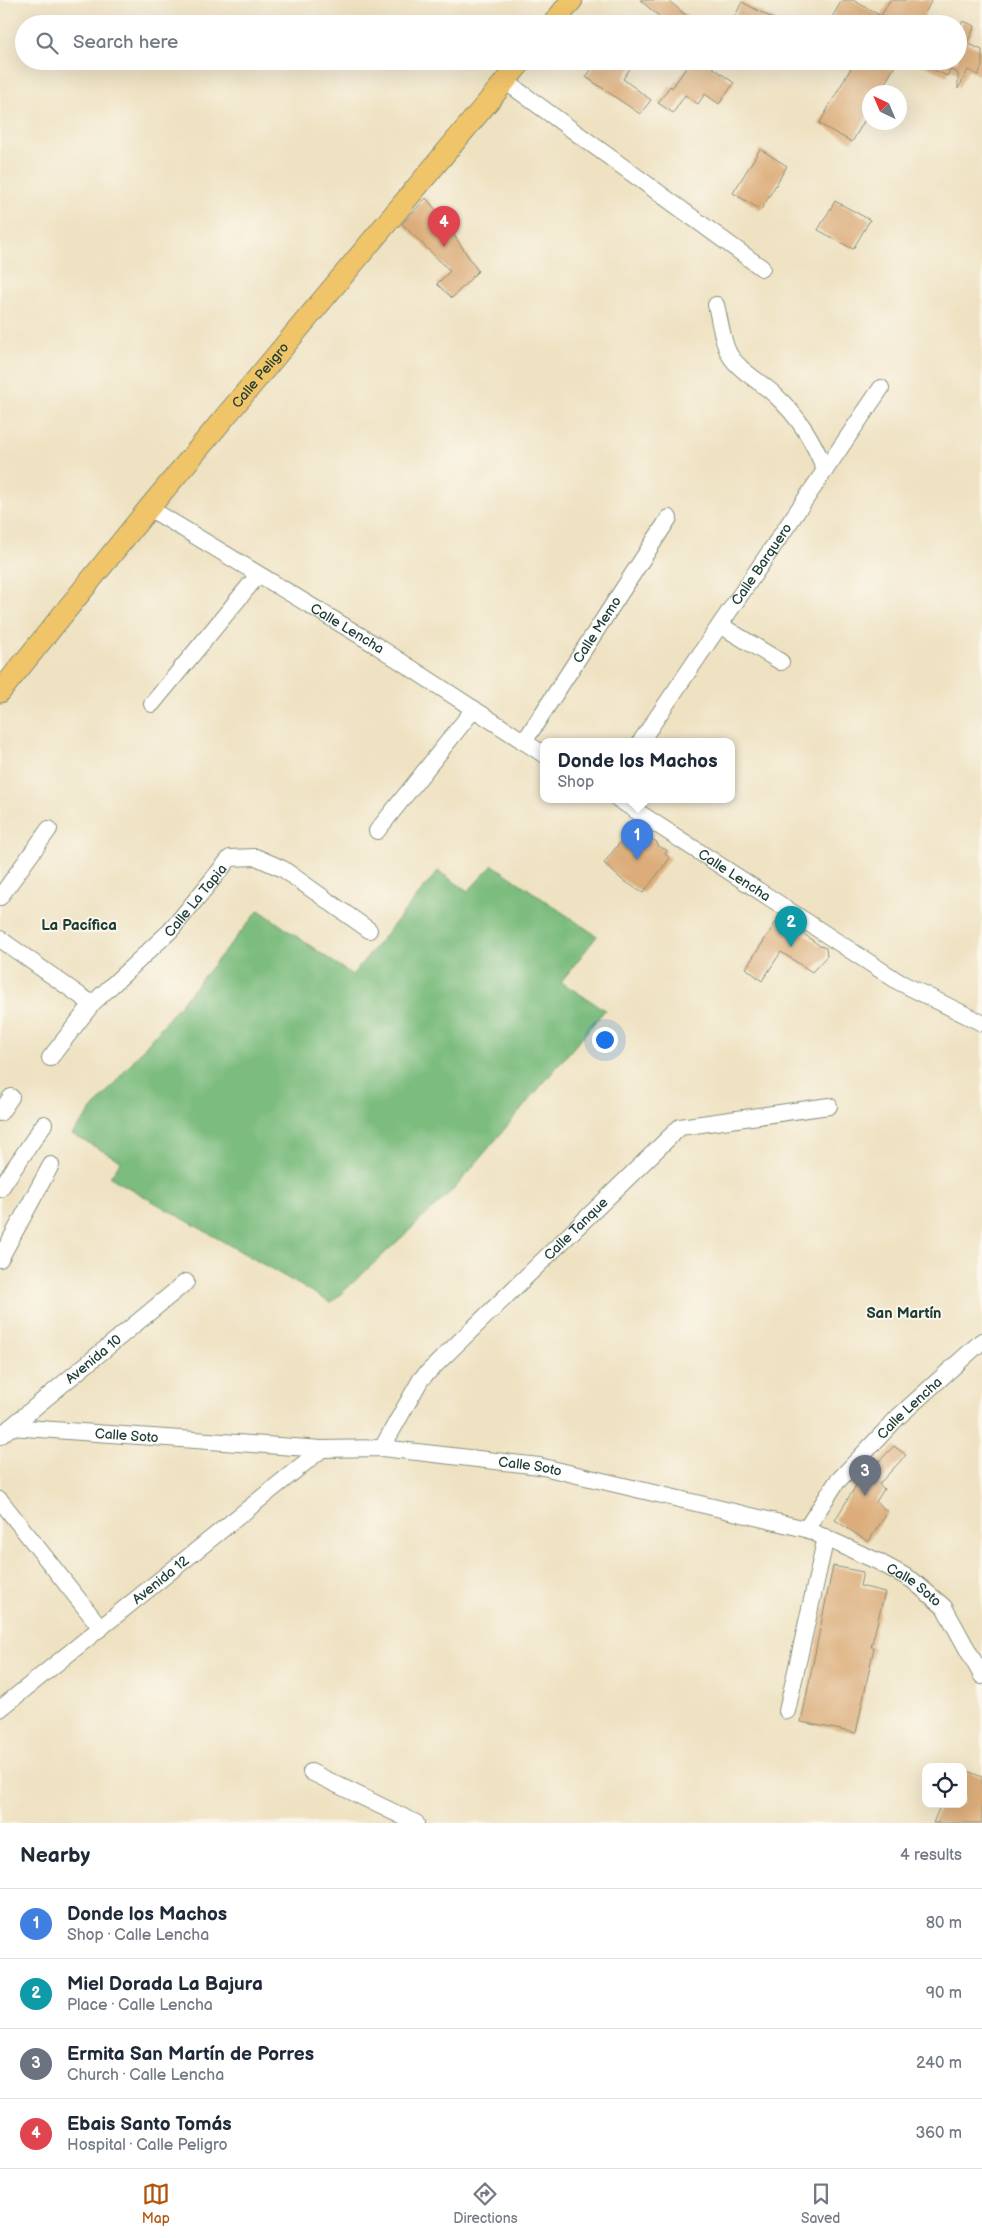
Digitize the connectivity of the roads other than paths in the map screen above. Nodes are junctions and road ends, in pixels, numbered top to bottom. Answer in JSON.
{"nodes":[{"id":1,"x":572,"y":0,"type":"edge"},
{"id":2,"x":560,"y":15,"type":"edge"},
{"id":3,"x":514,"y":70,"type":"edge"},
{"id":4,"x":505,"y":81,"type":"junction"},
{"id":5,"x":762,"y":268,"type":"dead end"},
{"id":6,"x":716,"y":306,"type":"dead end"},
{"id":7,"x":881,"y":388,"type":"dead end"},
{"id":8,"x":825,"y":470,"type":"junction"},
{"id":9,"x":149,"y":508,"type":"junction"},
{"id":10,"x":669,"y":518,"type":"dead end"},
{"id":11,"x":258,"y":575,"type":"junction"},
{"id":12,"x":720,"y":625,"type":"junction"},
{"id":13,"x":781,"y":662,"type":"dead end"},
{"id":14,"x":0,"y":692,"type":"edge"},
{"id":15,"x":152,"y":704,"type":"dead end"},
{"id":16,"x":474,"y":709,"type":"junction"},
{"id":17,"x":643,"y":738,"type":"edge"},
{"id":18,"x":524,"y":742,"type":"junction"},
{"id":19,"x":540,"y":752,"type":"edge"},
{"id":20,"x":624,"y":803,"type":"edge"},
{"id":21,"x":49,"y":829,"type":"dead end"},
{"id":22,"x":377,"y":831,"type":"dead end"},
{"id":23,"x":0,"y":897,"type":"edge"},
{"id":24,"x":369,"y":930,"type":"dead end"},
{"id":25,"x":0,"y":939,"type":"edge"},
{"id":26,"x":92,"y":1004,"type":"junction"},
{"id":27,"x":982,"y":1023,"type":"edge"},
{"id":28,"x":50,"y":1058,"type":"dead end"},
{"id":29,"x":11,"y":1097,"type":"dead end"},
{"id":30,"x":829,"y":1106,"type":"dead end"},
{"id":31,"x":0,"y":1113,"type":"edge"},
{"id":32,"x":44,"y":1124,"type":"dead end"},
{"id":33,"x":51,"y":1165,"type":"dead end"},
{"id":34,"x":0,"y":1189,"type":"edge"},
{"id":35,"x":0,"y":1259,"type":"edge"},
{"id":36,"x":186,"y":1282,"type":"dead end"},
{"id":37,"x":982,"y":1341,"type":"edge"},
{"id":38,"x":5,"y":1432,"type":"edge"},
{"id":39,"x":382,"y":1448,"type":"junction"},
{"id":40,"x":322,"y":1449,"type":"junction"},
{"id":41,"x":0,"y":1500,"type":"edge"},
{"id":42,"x":806,"y":1529,"type":"junction"},
{"id":43,"x":826,"y":1537,"type":"junction"},
{"id":44,"x":101,"y":1628,"type":"junction"},
{"id":45,"x":982,"y":1676,"type":"edge"},
{"id":46,"x":0,"y":1709,"type":"edge"},
{"id":47,"x":787,"y":1710,"type":"dead end"},
{"id":48,"x":311,"y":1772,"type":"dead end"},
{"id":49,"x":416,"y":1823,"type":"edge"}],
"edges":[{"from":1,"to":2,"type":"main road"},
{"from":3,"to":4,"type":"main road","name":"Calle Peligro"},
{"from":4,"to":5,"type":"street"},
{"from":4,"to":9,"type":"main road","name":"Calle Peligro"},
{"from":6,"to":8,"type":"street"},
{"from":7,"to":8,"type":"street","name":"Calle Barquero"},
{"from":8,"to":12,"type":"street","name":"Calle Barquero"},
{"from":9,"to":11,"type":"street","name":"Calle Lencha"},
{"from":9,"to":14,"type":"main road","name":"Calle Peligro"},
{"from":10,"to":18,"type":"street","name":"Calle Memo"},
{"from":11,"to":15,"type":"street"},
{"from":11,"to":16,"type":"street","name":"Calle Lencha"},
{"from":12,"to":13,"type":"street"},
{"from":12,"to":17,"type":"street","name":"Calle Barquero"},
{"from":16,"to":18,"type":"street","name":"Calle Lencha"},
{"from":16,"to":22,"type":"street"},
{"from":18,"to":19,"type":"street","name":"Calle Lencha"},
{"from":20,"to":27,"type":"street","name":"Calle Lencha"},
{"from":21,"to":23,"type":"street"},
{"from":24,"to":26,"type":"street","name":"Calle La Tapia"},
{"from":25,"to":26,"type":"street"},
{"from":26,"to":28,"type":"street","name":"Calle La Tapia"},
{"from":29,"to":31,"type":"street"},
{"from":30,"to":39,"type":"street","name":"Calle Tanque"},
{"from":32,"to":34,"type":"street"},
{"from":33,"to":35,"type":"street"},
{"from":36,"to":38,"type":"street","name":"Avenida 10"},
{"from":37,"to":42,"type":"street","name":"Calle Lencha"},
{"from":38,"to":40,"type":"street","name":"Calle Soto"},
{"from":39,"to":40,"type":"street","name":"Calle Soto"},
{"from":39,"to":42,"type":"street","name":"Calle Soto"},
{"from":40,"to":44,"type":"street","name":"Avenida 12"},
{"from":41,"to":44,"type":"street"},
{"from":42,"to":43,"type":"street","name":"Calle Soto"},
{"from":43,"to":45,"type":"street","name":"Calle Soto"},
{"from":43,"to":47,"type":"street"},
{"from":44,"to":46,"type":"street","name":"Avenida 12"},
{"from":48,"to":49,"type":"street"}]}
